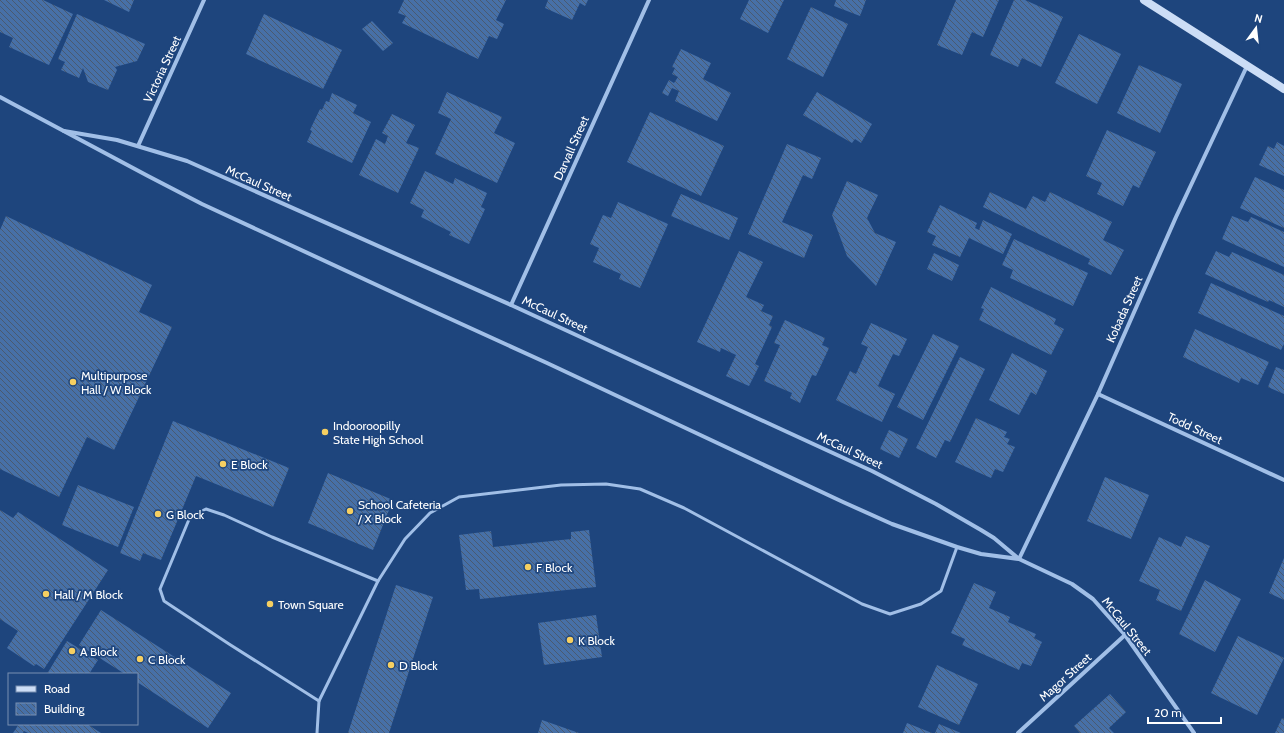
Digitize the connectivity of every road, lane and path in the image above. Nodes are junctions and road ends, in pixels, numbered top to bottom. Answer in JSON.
{"nodes":[{"id":1,"x":204,"y":0,"type":"edge"},
{"id":2,"x":649,"y":0,"type":"edge"},
{"id":3,"x":1144,"y":0,"type":"edge"},
{"id":4,"x":1247,"y":66,"type":"junction"},
{"id":5,"x":1284,"y":90,"type":"edge"},
{"id":6,"x":0,"y":97,"type":"edge"},
{"id":7,"x":64,"y":131,"type":"junction"},
{"id":8,"x":138,"y":146,"type":"junction"},
{"id":9,"x":511,"y":305,"type":"junction"},
{"id":10,"x":1098,"y":394,"type":"junction"},
{"id":11,"x":1284,"y":480,"type":"edge"},
{"id":12,"x":957,"y":547,"type":"junction"},
{"id":13,"x":1019,"y":559,"type":"junction"},
{"id":14,"x":378,"y":581,"type":"junction"},
{"id":15,"x":1125,"y":635,"type":"junction"},
{"id":16,"x":319,"y":701,"type":"junction"},
{"id":17,"x":317,"y":733,"type":"edge"},
{"id":18,"x":1018,"y":733,"type":"edge"},
{"id":19,"x":1194,"y":733,"type":"edge"}],
"edges":[{"from":1,"to":8,"type":"street","name":"Victoria Street"},
{"from":2,"to":9,"type":"street","name":"Darvall Street"},
{"from":3,"to":4,"type":"main road"},
{"from":4,"to":5,"type":"main road"},
{"from":4,"to":10,"type":"street","name":"Kobada Street"},
{"from":6,"to":7,"type":"street","name":"McCaul Street"},
{"from":7,"to":8,"type":"street","name":"McCaul Street"},
{"from":7,"to":12,"type":"street","name":"McCaul Street"},
{"from":8,"to":9,"type":"street","name":"McCaul Street"},
{"from":9,"to":13,"type":"street","name":"McCaul Street"},
{"from":10,"to":11,"type":"street","name":"Todd Street"},
{"from":10,"to":13,"type":"street","name":"Kobada Street"},
{"from":12,"to":13,"type":"street","name":"McCaul Street"},
{"from":12,"to":14,"type":"lane"},
{"from":13,"to":15,"type":"street","name":"McCaul Street"},
{"from":14,"to":16,"type":"lane"},
{"from":14,"to":16,"type":"lane"},
{"from":15,"to":18,"type":"street","name":"Magor Street"},
{"from":15,"to":19,"type":"street","name":"McCaul Street"},
{"from":16,"to":17,"type":"lane"}]}
